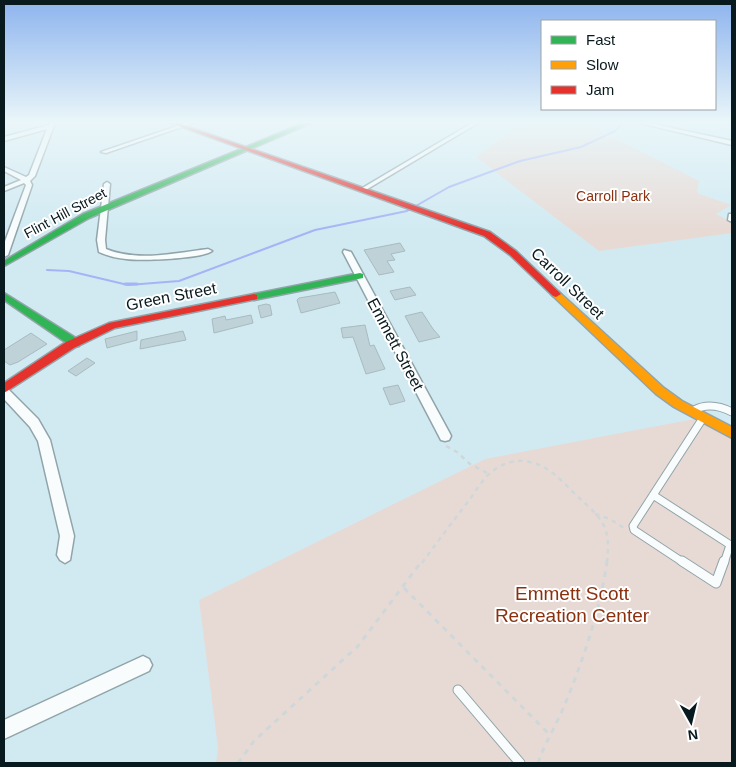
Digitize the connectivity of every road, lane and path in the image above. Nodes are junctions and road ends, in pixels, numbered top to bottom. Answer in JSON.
{"nodes":[{"id":1,"x":38,"y":159,"type":"edge"},
{"id":2,"x":222,"y":159,"type":"edge"},
{"id":3,"x":273,"y":159,"type":"edge"},
{"id":4,"x":415,"y":159,"type":"edge"},
{"id":5,"x":4,"y":169,"type":"edge"},
{"id":6,"x":26,"y":180,"type":"junction"},
{"id":7,"x":107,"y":184,"type":"dead end"},
{"id":8,"x":4,"y":189,"type":"edge"},
{"id":9,"x":362,"y":190,"type":"junction"},
{"id":10,"x":104,"y":208,"type":"junction"},
{"id":11,"x":732,"y":216,"type":"edge"},
{"id":12,"x":732,"y":220,"type":"edge"},
{"id":13,"x":208,"y":251,"type":"dead end"},
{"id":14,"x":347,"y":252,"type":"dead end"},
{"id":15,"x":4,"y":254,"type":"edge"},
{"id":16,"x":4,"y":264,"type":"edge"},
{"id":17,"x":360,"y":276,"type":"junction"},
{"id":18,"x":4,"y":296,"type":"edge"},
{"id":19,"x":75,"y":343,"type":"junction"},
{"id":20,"x":4,"y":391,"type":"edge"},
{"id":21,"x":692,"y":412,"type":"junction"},
{"id":22,"x":732,"y":412,"type":"edge"},
{"id":23,"x":703,"y":418,"type":"junction"},
{"id":24,"x":732,"y":433,"type":"edge"},
{"id":25,"x":444,"y":439,"type":"joint"},
{"id":26,"x":490,"y":474,"type":"junction"},
{"id":27,"x":653,"y":495,"type":"junction"},
{"id":28,"x":595,"y":514,"type":"junction"},
{"id":29,"x":634,"y":530,"type":"junction"},
{"id":30,"x":731,"y":545,"type":"edge"},
{"id":31,"x":65,"y":555,"type":"dead end"},
{"id":32,"x":404,"y":587,"type":"junction"},
{"id":33,"x":143,"y":665,"type":"dead end"},
{"id":34,"x":458,"y":690,"type":"dead end"},
{"id":35,"x":4,"y":730,"type":"edge"},
{"id":36,"x":550,"y":735,"type":"junction"},
{"id":37,"x":238,"y":763,"type":"edge"},
{"id":38,"x":520,"y":763,"type":"edge"},
{"id":39,"x":538,"y":763,"type":"edge"}],
"edges":[{"from":1,"to":6,"type":"street"},
{"from":2,"to":10,"type":"street","name":"Flint Hill Street"},
{"from":3,"to":9,"type":"street","name":"Carroll Street"},
{"from":4,"to":9,"type":"street"},
{"from":5,"to":6,"type":"street"},
{"from":6,"to":8,"type":"street"},
{"from":6,"to":15,"type":"street"},
{"from":7,"to":10,"type":"street"},
{"from":9,"to":21,"type":"street","name":"Carroll Street"},
{"from":10,"to":13,"type":"street"},
{"from":10,"to":16,"type":"street","name":"Flint Hill Street"},
{"from":11,"to":12,"type":"street"},
{"from":14,"to":17,"type":"street","name":"Emmett Street"},
{"from":17,"to":19,"type":"street","name":"Green Street"},
{"from":17,"to":25,"type":"street","name":"Emmett Street"},
{"from":18,"to":19,"type":"street"},
{"from":19,"to":20,"type":"street","name":"Green Street"},
{"from":20,"to":31,"type":"street"},
{"from":21,"to":22,"type":"lane"},
{"from":21,"to":23,"type":"street","name":"Carroll Street"},
{"from":23,"to":24,"type":"street","name":"Carroll Street"},
{"from":23,"to":27,"type":"lane"},
{"from":25,"to":26,"type":"path"},
{"from":26,"to":28,"type":"path"},
{"from":26,"to":32,"type":"path"},
{"from":27,"to":29,"type":"lane"},
{"from":27,"to":30,"type":"lane"},
{"from":28,"to":29,"type":"path"},
{"from":28,"to":36,"type":"path"},
{"from":29,"to":30,"type":"lane"},
{"from":32,"to":36,"type":"path"},
{"from":32,"to":37,"type":"path"},
{"from":33,"to":35,"type":"street"},
{"from":34,"to":38,"type":"lane"},
{"from":36,"to":39,"type":"path"}]}
